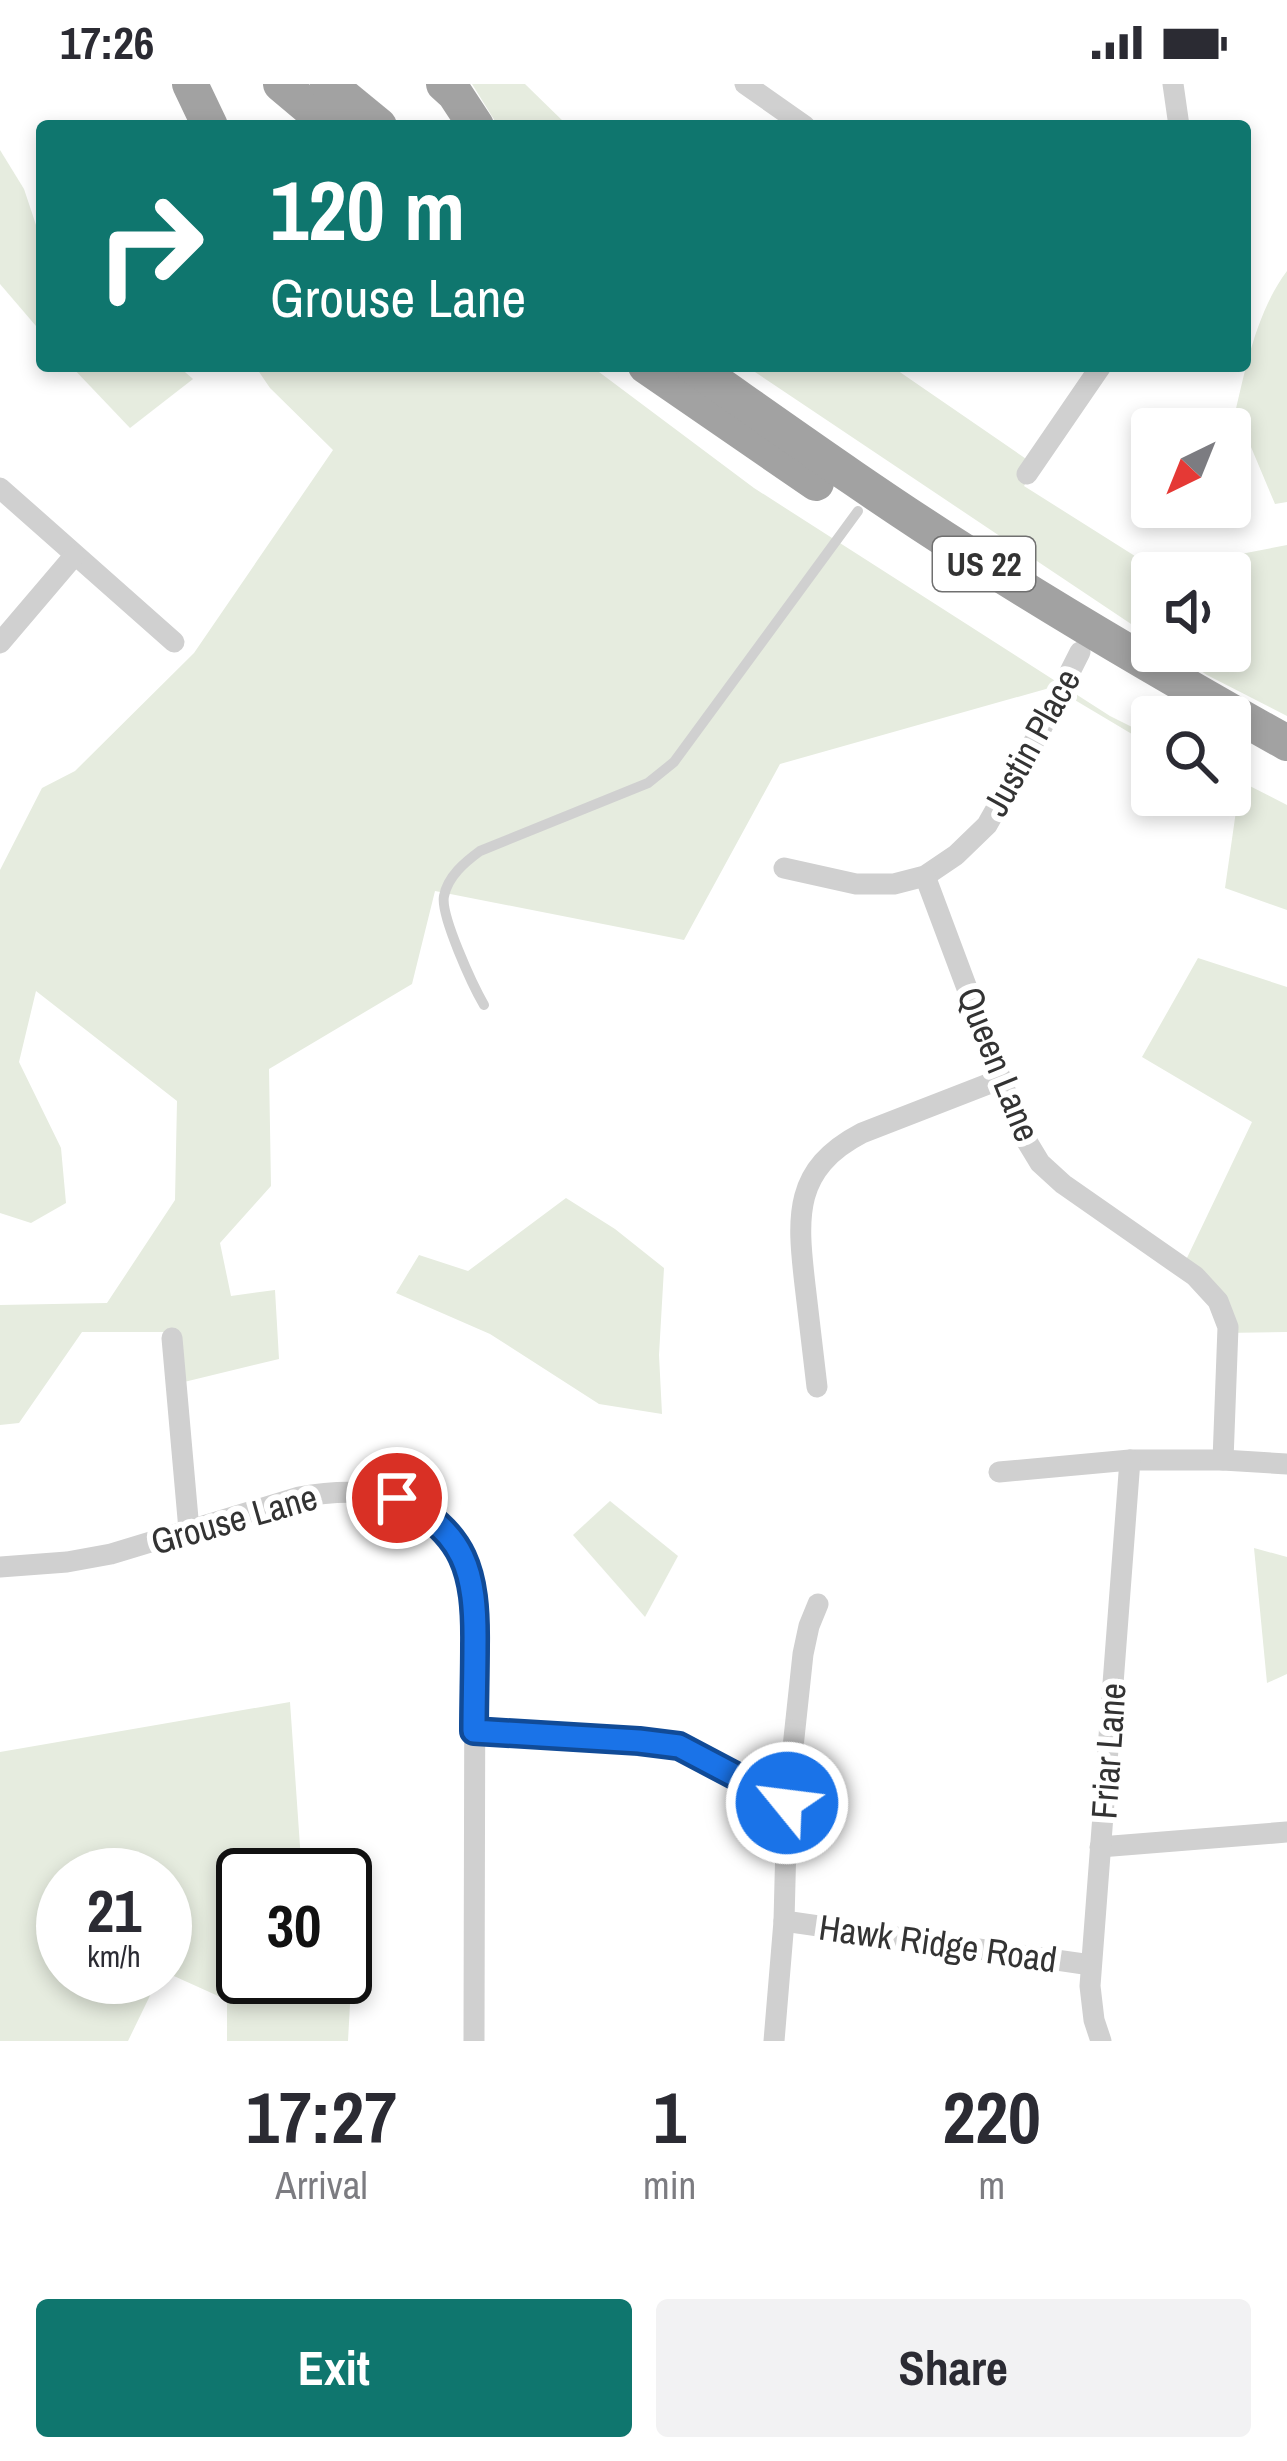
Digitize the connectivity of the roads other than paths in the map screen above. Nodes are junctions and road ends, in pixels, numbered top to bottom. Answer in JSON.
{"nodes":[{"id":1,"x":190,"y":84,"type":"edge"},
{"id":2,"x":281,"y":84,"type":"edge"},
{"id":3,"x":444,"y":84,"type":"edge"},
{"id":4,"x":745,"y":84,"type":"edge"},
{"id":5,"x":1173,"y":84,"type":"edge"},
{"id":6,"x":340,"y":108,"type":"edge"},
{"id":7,"x":207,"y":120,"type":"edge"},
{"id":8,"x":472,"y":120,"type":"edge"},
{"id":9,"x":796,"y":120,"type":"edge"},
{"id":10,"x":1178,"y":120,"type":"edge"},
{"id":11,"x":655,"y":372,"type":"edge"},
{"id":12,"x":702,"y":372,"type":"edge"},
{"id":13,"x":1097,"y":372,"type":"edge"},
{"id":14,"x":1027,"y":474,"type":"dead end"},
{"id":15,"x":0,"y":488,"type":"edge"},
{"id":16,"x":858,"y":511,"type":"junction"},
{"id":17,"x":74,"y":556,"type":"junction"},
{"id":18,"x":0,"y":643,"type":"edge"},
{"id":19,"x":174,"y":643,"type":"dead end"},
{"id":20,"x":1080,"y":652,"type":"junction"},
{"id":21,"x":1156,"y":696,"type":"edge"},
{"id":22,"x":1287,"y":743,"type":"edge"},
{"id":23,"x":1251,"y":749,"type":"edge"},
{"id":24,"x":1287,"y":769,"type":"edge"},
{"id":25,"x":784,"y":868,"type":"dead end"},
{"id":26,"x":925,"y":876,"type":"junction"},
{"id":27,"x":484,"y":1005,"type":"dead end"},
{"id":28,"x":1001,"y":1079,"type":"junction"},
{"id":29,"x":172,"y":1338,"type":"dead end"},
{"id":30,"x":817,"y":1387,"type":"dead end"},
{"id":31,"x":1130,"y":1460,"type":"junction"},
{"id":32,"x":1223,"y":1460,"type":"junction"},
{"id":33,"x":1287,"y":1465,"type":"edge"},
{"id":34,"x":999,"y":1472,"type":"dead end"},
{"id":35,"x":189,"y":1531,"type":"junction"},
{"id":36,"x":0,"y":1567,"type":"edge"},
{"id":37,"x":818,"y":1604,"type":"dead end"},
{"id":38,"x":474,"y":1731,"type":"junction"},
{"id":39,"x":787,"y":1803,"type":"junction"},
{"id":40,"x":1287,"y":1832,"type":"edge"},
{"id":41,"x":1100,"y":1847,"type":"junction"},
{"id":42,"x":784,"y":1921,"type":"junction"},
{"id":43,"x":1091,"y":1965,"type":"junction"},
{"id":44,"x":474,"y":2041,"type":"edge"},
{"id":45,"x":774,"y":2041,"type":"edge"},
{"id":46,"x":1102,"y":2041,"type":"edge"}],
"edges":[{"from":1,"to":7,"type":"highway"},
{"from":2,"to":6,"type":"highway"},
{"from":3,"to":8,"type":"highway"},
{"from":4,"to":9,"type":"street"},
{"from":5,"to":10,"type":"street"},
{"from":11,"to":16,"type":"highway","number":"US 22"},
{"from":12,"to":22,"type":"highway","number":"US 22"},
{"from":13,"to":14,"type":"street"},
{"from":15,"to":17,"type":"street"},
{"from":16,"to":20,"type":"highway","number":"US 22"},
{"from":16,"to":27,"type":"lane"},
{"from":17,"to":18,"type":"street"},
{"from":17,"to":19,"type":"street"},
{"from":20,"to":21,"type":"highway","number":"US 22"},
{"from":20,"to":26,"type":"street","name":"Justin Place"},
{"from":23,"to":24,"type":"highway"},
{"from":25,"to":26,"type":"street"},
{"from":26,"to":28,"type":"street","name":"Queen Lane"},
{"from":28,"to":30,"type":"street"},
{"from":28,"to":32,"type":"street","name":"Queen Lane"},
{"from":29,"to":35,"type":"street"},
{"from":31,"to":32,"type":"street"},
{"from":31,"to":34,"type":"street"},
{"from":31,"to":41,"type":"street","name":"Friar Lane"},
{"from":32,"to":33,"type":"street"},
{"from":35,"to":36,"type":"street","name":"Grouse Lane"},
{"from":35,"to":38,"type":"street","name":"Grouse Lane"},
{"from":37,"to":39,"type":"street"},
{"from":38,"to":39,"type":"street"},
{"from":38,"to":44,"type":"street","name":"Grouse Lane"},
{"from":39,"to":42,"type":"street"},
{"from":40,"to":41,"type":"street"},
{"from":41,"to":43,"type":"street","name":"Friar Lane"},
{"from":42,"to":43,"type":"street","name":"Hawk Ridge Road"},
{"from":42,"to":45,"type":"street"},
{"from":43,"to":46,"type":"street","name":"Friar Lane"}]}
